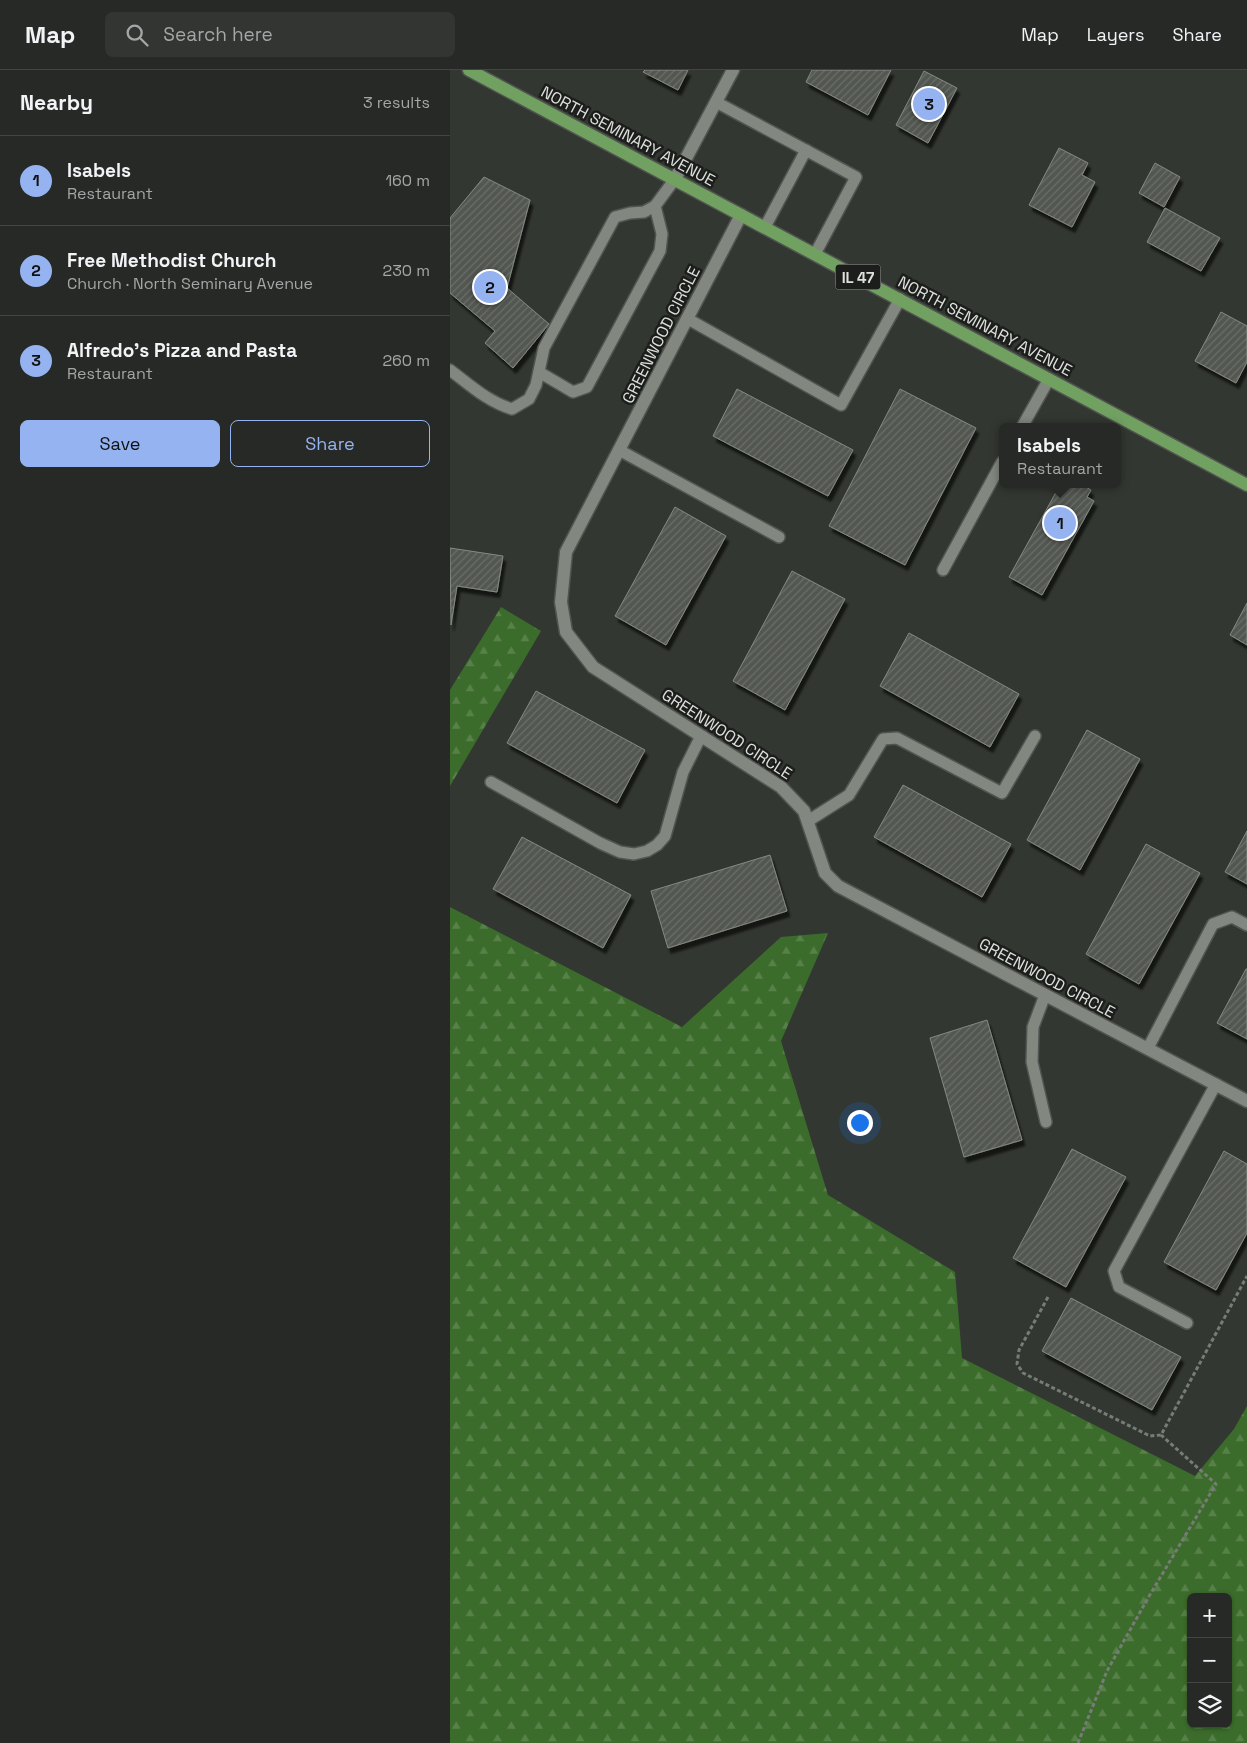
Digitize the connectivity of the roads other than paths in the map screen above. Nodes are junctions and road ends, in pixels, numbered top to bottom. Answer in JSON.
{"nodes":[{"id":1,"x":469,"y":70,"type":"edge"},
{"id":2,"x":733,"y":70,"type":"edge"},
{"id":3,"x":716,"y":102,"type":"junction"},
{"id":4,"x":806,"y":150,"type":"junction"},
{"id":5,"x":675,"y":180,"type":"junction"},
{"id":6,"x":655,"y":206,"type":"junction"},
{"id":7,"x":741,"y":215,"type":"junction"},
{"id":8,"x":765,"y":227,"type":"junction"},
{"id":9,"x":815,"y":254,"type":"junction"},
{"id":10,"x":900,"y":299,"type":"junction"},
{"id":11,"x":688,"y":319,"type":"junction"},
{"id":12,"x":450,"y":370,"type":"edge"},
{"id":13,"x":539,"y":372,"type":"junction"},
{"id":14,"x":1049,"y":379,"type":"junction"},
{"id":15,"x":1024,"y":423,"type":"edge"},
{"id":16,"x":619,"y":450,"type":"junction"},
{"id":17,"x":999,"y":467,"type":"edge"},
{"id":18,"x":1247,"y":484,"type":"edge"},
{"id":19,"x":779,"y":537,"type":"dead end"},
{"id":20,"x":943,"y":570,"type":"dead end"},
{"id":21,"x":702,"y":736,"type":"junction"},
{"id":22,"x":1034,"y":736,"type":"dead end"},
{"id":23,"x":491,"y":782,"type":"dead end"},
{"id":24,"x":808,"y":821,"type":"junction"},
{"id":25,"x":1247,"y":925,"type":"edge"},
{"id":26,"x":1045,"y":995,"type":"junction"},
{"id":27,"x":1148,"y":1048,"type":"junction"},
{"id":28,"x":1216,"y":1084,"type":"junction"},
{"id":29,"x":1247,"y":1100,"type":"edge"},
{"id":30,"x":1046,"y":1122,"type":"dead end"},
{"id":31,"x":1187,"y":1323,"type":"dead end"}],
"edges":[{"from":1,"to":5,"type":"main road","name":"NORTH SEMINARY AVENUE","number":"IL 47"},
{"from":2,"to":3,"type":"street"},
{"from":3,"to":4,"type":"lane"},
{"from":3,"to":5,"type":"street"},
{"from":4,"to":8,"type":"lane"},
{"from":4,"to":9,"type":"lane"},
{"from":5,"to":6,"type":"lane"},
{"from":5,"to":7,"type":"main road","name":"NORTH SEMINARY AVENUE","number":"IL 47"},
{"from":6,"to":13,"type":"lane"},
{"from":6,"to":13,"type":"lane"},
{"from":7,"to":8,"type":"main road","name":"NORTH SEMINARY AVENUE","number":"IL 47"},
{"from":7,"to":11,"type":"street","name":"GREENWOOD CIRCLE"},
{"from":8,"to":9,"type":"main road","name":"NORTH SEMINARY AVENUE","number":"IL 47"},
{"from":9,"to":10,"type":"main road","name":"NORTH SEMINARY AVENUE","number":"IL 47"},
{"from":10,"to":11,"type":"lane"},
{"from":10,"to":14,"type":"main road","name":"NORTH SEMINARY AVENUE","number":"IL 47"},
{"from":11,"to":16,"type":"street","name":"GREENWOOD CIRCLE"},
{"from":12,"to":13,"type":"lane"},
{"from":14,"to":15,"type":"lane"},
{"from":14,"to":18,"type":"main road","name":"NORTH SEMINARY AVENUE","number":"IL 47"},
{"from":16,"to":19,"type":"lane"},
{"from":16,"to":21,"type":"street","name":"GREENWOOD CIRCLE"},
{"from":17,"to":20,"type":"lane"},
{"from":21,"to":23,"type":"lane"},
{"from":21,"to":24,"type":"street","name":"GREENWOOD CIRCLE"},
{"from":22,"to":24,"type":"lane"},
{"from":24,"to":26,"type":"street","name":"GREENWOOD CIRCLE"},
{"from":25,"to":27,"type":"lane"},
{"from":26,"to":27,"type":"street","name":"GREENWOOD CIRCLE"},
{"from":26,"to":30,"type":"lane"},
{"from":27,"to":28,"type":"street","name":"GREENWOOD CIRCLE"},
{"from":28,"to":29,"type":"street","name":"GREENWOOD CIRCLE"},
{"from":28,"to":31,"type":"lane"}]}
